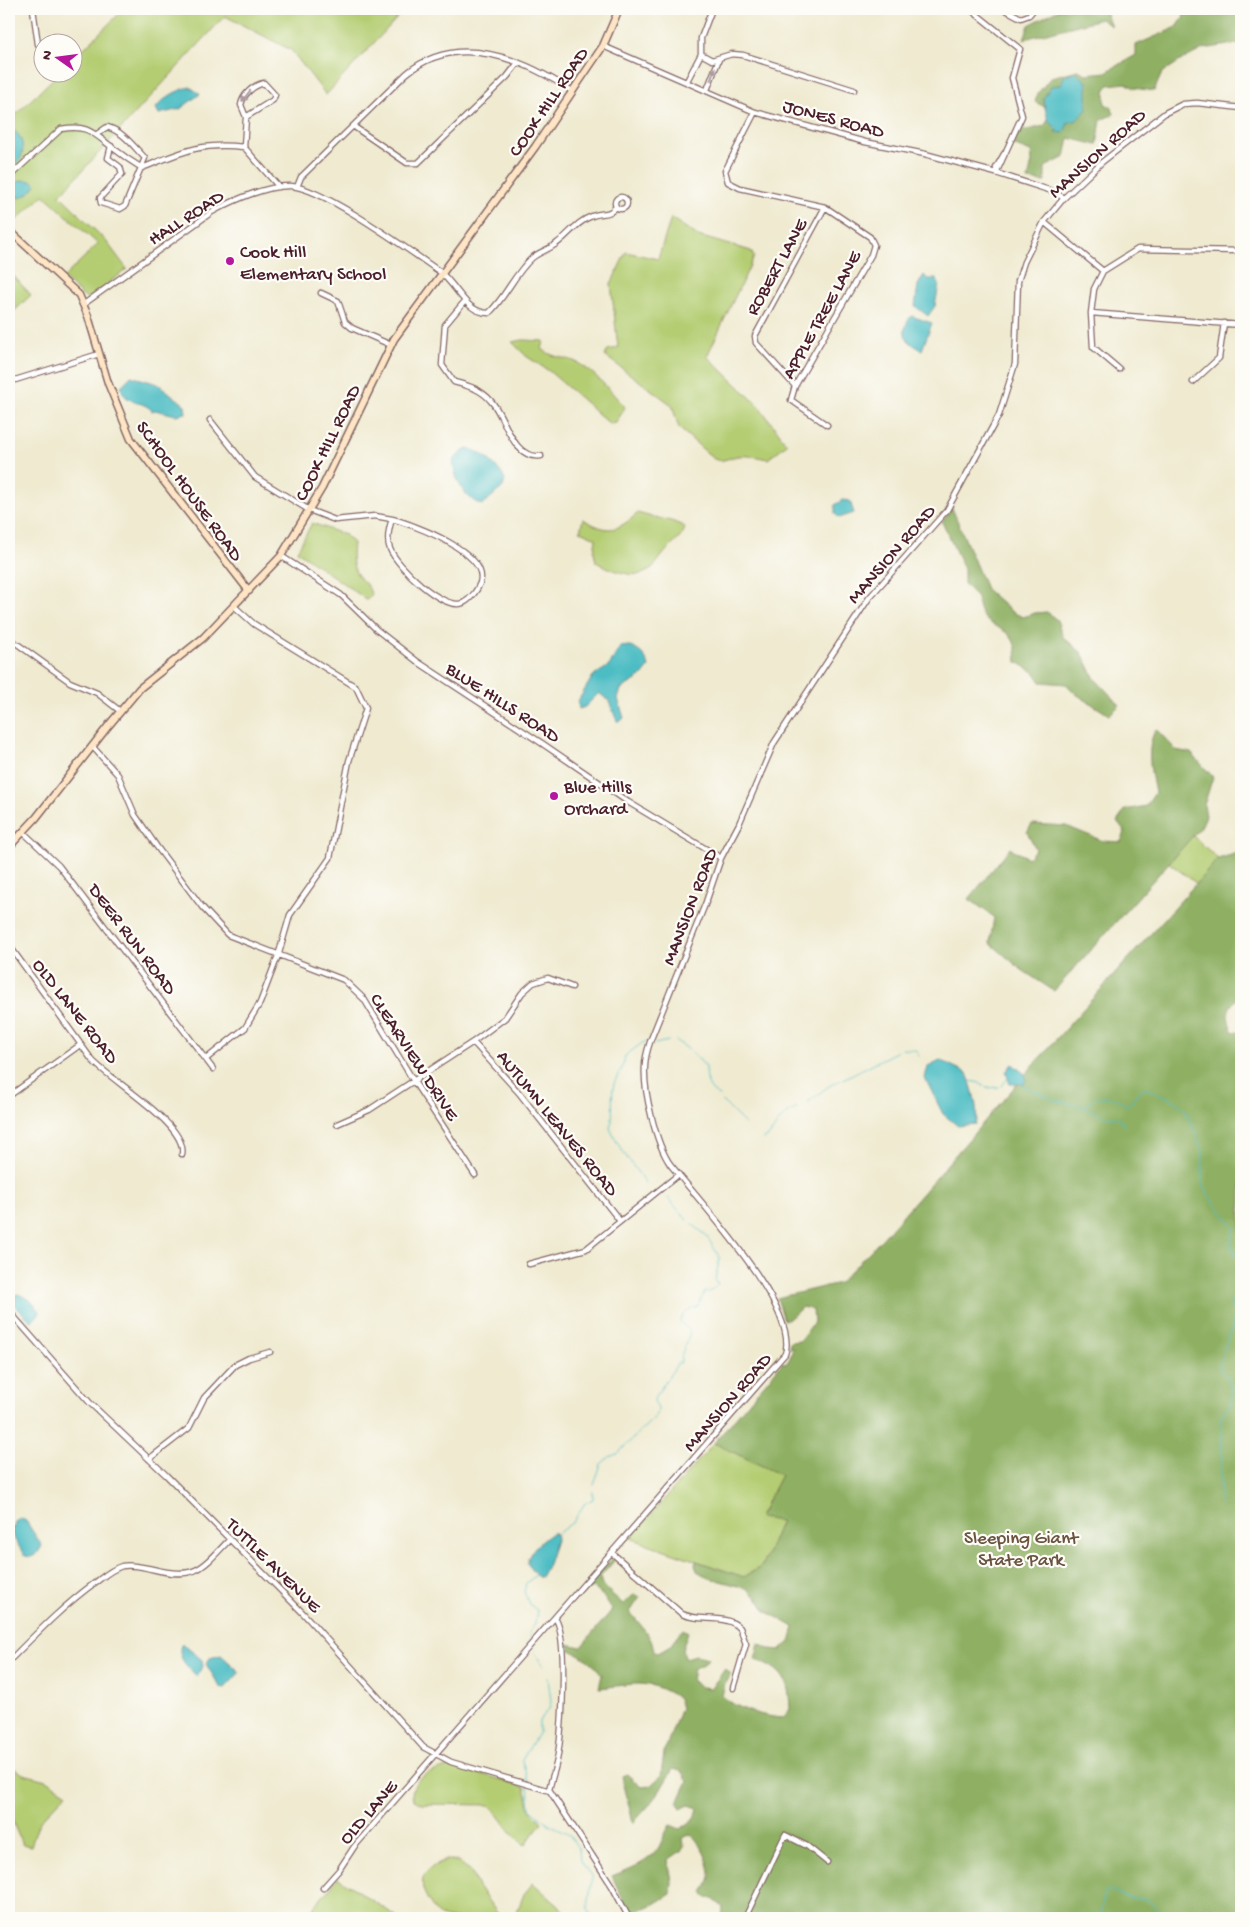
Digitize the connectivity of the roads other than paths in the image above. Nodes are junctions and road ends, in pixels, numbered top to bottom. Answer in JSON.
{"nodes":[{"id":1,"x":33,"y":9,"type":"edge"},
{"id":2,"x":619,"y":9,"type":"edge"},
{"id":3,"x":712,"y":9,"type":"edge"},
{"id":4,"x":970,"y":9,"type":"edge"},
{"id":5,"x":1004,"y":9,"type":"edge"},
{"id":6,"x":1034,"y":9,"type":"edge"},
{"id":7,"x":36,"y":32,"type":"edge"},
{"id":8,"x":603,"y":46,"type":"junction"},
{"id":9,"x":701,"y":54,"type":"junction"},
{"id":10,"x":719,"y":59,"type":"junction"},
{"id":11,"x":517,"y":64,"type":"junction"},
{"id":12,"x":687,"y":81,"type":"junction"},
{"id":13,"x":707,"y":90,"type":"junction"},
{"id":14,"x":854,"y":90,"type":"dead end"},
{"id":15,"x":572,"y":91,"type":"junction"},
{"id":16,"x":1241,"y":108,"type":"edge"},
{"id":17,"x":755,"y":112,"type":"junction"},
{"id":18,"x":246,"y":117,"type":"junction"},
{"id":19,"x":353,"y":126,"type":"junction"},
{"id":20,"x":97,"y":134,"type":"junction"},
{"id":21,"x":111,"y":146,"type":"junction"},
{"id":22,"x":244,"y":147,"type":"junction"},
{"id":23,"x":142,"y":168,"type":"junction"},
{"id":24,"x":996,"y":172,"type":"junction"},
{"id":25,"x":9,"y":177,"type":"edge"},
{"id":26,"x":279,"y":187,"type":"junction"},
{"id":27,"x":297,"y":187,"type":"junction"},
{"id":28,"x":1064,"y":198,"type":"junction"},
{"id":29,"x":616,"y":207,"type":"dead end"},
{"id":30,"x":825,"y":207,"type":"junction"},
{"id":31,"x":1044,"y":222,"type":"junction"},
{"id":32,"x":9,"y":230,"type":"edge"},
{"id":33,"x":1241,"y":251,"type":"edge"},
{"id":34,"x":1103,"y":271,"type":"junction"},
{"id":35,"x":442,"y":273,"type":"junction"},
{"id":36,"x":321,"y":293,"type":"dead end"},
{"id":37,"x":466,"y":301,"type":"junction"},
{"id":38,"x":84,"y":304,"type":"junction"},
{"id":39,"x":1091,"y":313,"type":"junction"},
{"id":40,"x":1224,"y":323,"type":"junction"},
{"id":41,"x":1241,"y":325,"type":"edge"},
{"id":42,"x":390,"y":345,"type":"junction"},
{"id":43,"x":99,"y":354,"type":"junction"},
{"id":44,"x":1119,"y":369,"type":"dead end"},
{"id":45,"x":12,"y":381,"type":"dead end"},
{"id":46,"x":1193,"y":382,"type":"dead end"},
{"id":47,"x":795,"y":386,"type":"junction"},
{"id":48,"x":210,"y":420,"type":"dead end"},
{"id":49,"x":827,"y":425,"type":"dead end"},
{"id":50,"x":541,"y":456,"type":"dead end"},
{"id":51,"x":310,"y":510,"type":"junction"},
{"id":52,"x":392,"y":519,"type":"junction"},
{"id":53,"x":280,"y":556,"type":"junction"},
{"id":54,"x":249,"y":591,"type":"junction"},
{"id":55,"x":234,"y":606,"type":"junction"},
{"id":56,"x":9,"y":638,"type":"edge"},
{"id":57,"x":120,"y":712,"type":"junction"},
{"id":58,"x":92,"y":746,"type":"junction"},
{"id":59,"x":23,"y":832,"type":"junction"},
{"id":60,"x":9,"y":847,"type":"edge"},
{"id":61,"x":721,"y":858,"type":"junction"},
{"id":62,"x":9,"y":945,"type":"edge"},
{"id":63,"x":279,"y":953,"type":"junction"},
{"id":64,"x":572,"y":987,"type":"dead end"},
{"id":65,"x":473,"y":1042,"type":"junction"},
{"id":66,"x":80,"y":1044,"type":"junction"},
{"id":67,"x":206,"y":1059,"type":"junction"},
{"id":68,"x":214,"y":1069,"type":"dead end"},
{"id":69,"x":413,"y":1080,"type":"junction"},
{"id":70,"x":9,"y":1096,"type":"edge"},
{"id":71,"x":337,"y":1124,"type":"dead end"},
{"id":72,"x":182,"y":1154,"type":"dead end"},
{"id":73,"x":475,"y":1175,"type":"dead end"},
{"id":74,"x":678,"y":1175,"type":"junction"},
{"id":75,"x":620,"y":1221,"type":"junction"},
{"id":76,"x":529,"y":1264,"type":"dead end"},
{"id":77,"x":9,"y":1311,"type":"edge"},
{"id":78,"x":270,"y":1352,"type":"dead end"},
{"id":79,"x":149,"y":1459,"type":"junction"},
{"id":80,"x":230,"y":1540,"type":"junction"},
{"id":81,"x":612,"y":1553,"type":"junction"},
{"id":82,"x":556,"y":1619,"type":"junction"},
{"id":83,"x":9,"y":1661,"type":"edge"},
{"id":84,"x":733,"y":1688,"type":"dead end"},
{"id":85,"x":436,"y":1755,"type":"junction"},
{"id":86,"x":549,"y":1790,"type":"junction"},
{"id":87,"x":827,"y":1862,"type":"dead end"},
{"id":88,"x":323,"y":1888,"type":"dead end"},
{"id":89,"x":9,"y":1916,"type":"edge"},
{"id":90,"x":12,"y":1918,"type":"edge"},
{"id":91,"x":629,"y":1918,"type":"edge"},
{"id":92,"x":745,"y":1918,"type":"edge"}],
"edges":[{"from":1,"to":7,"type":"street"},
{"from":2,"to":8,"type":"street","name":"COOK HILL ROAD"},
{"from":3,"to":9,"type":"street"},
{"from":4,"to":24,"type":"street"},
{"from":5,"to":6,"type":"street"},
{"from":8,"to":12,"type":"street","name":"JONES ROAD"},
{"from":8,"to":15,"type":"street","name":"COOK HILL ROAD"},
{"from":9,"to":10,"type":"street"},
{"from":9,"to":12,"type":"street"},
{"from":13,"to":10,"type":"street","one_way":true},
{"from":10,"to":14,"type":"street"},
{"from":11,"to":15,"type":"street"},
{"from":11,"to":19,"type":"street"},
{"from":11,"to":19,"type":"street"},
{"from":12,"to":13,"type":"street","name":"JONES ROAD"},
{"from":13,"to":17,"type":"street","name":"JONES ROAD"},
{"from":15,"to":35,"type":"street","name":"COOK HILL ROAD"},
{"from":16,"to":28,"type":"street","name":"MANSION ROAD"},
{"from":17,"to":24,"type":"street","name":"JONES ROAD"},
{"from":17,"to":30,"type":"street","name":"APPLE TREE LANE"},
{"from":18,"to":18,"type":"street","one_way":true},
{"from":18,"to":22,"type":"street"},
{"from":19,"to":27,"type":"street"},
{"from":20,"to":21,"type":"street"},
{"from":20,"to":23,"type":"street"},
{"from":20,"to":25,"type":"street"},
{"from":21,"to":23,"type":"street"},
{"from":21,"to":23,"type":"street"},
{"from":22,"to":23,"type":"street"},
{"from":22,"to":26,"type":"street"},
{"from":24,"to":28,"type":"street","name":"JONES ROAD"},
{"from":26,"to":27,"type":"street","name":"HALL ROAD"},
{"from":26,"to":38,"type":"street","name":"HALL ROAD"},
{"from":27,"to":35,"type":"street","name":"HALL ROAD"},
{"from":28,"to":31,"type":"street","name":"MANSION ROAD"},
{"from":29,"to":37,"type":"street","name":"HALL ROAD"},
{"from":30,"to":47,"type":"street","name":"ROBERT LANE"},
{"from":30,"to":47,"type":"street","name":"APPLE TREE LANE"},
{"from":31,"to":34,"type":"street"},
{"from":31,"to":61,"type":"street","name":"MANSION ROAD"},
{"from":32,"to":38,"type":"street","name":"SCHOOL HOUSE ROAD"},
{"from":33,"to":34,"type":"street"},
{"from":34,"to":39,"type":"street"},
{"from":35,"to":37,"type":"street","name":"HALL ROAD"},
{"from":35,"to":42,"type":"street","name":"COOK HILL ROAD"},
{"from":36,"to":42,"type":"street"},
{"from":37,"to":50,"type":"street"},
{"from":38,"to":43,"type":"street","name":"SCHOOL HOUSE ROAD"},
{"from":39,"to":40,"type":"street"},
{"from":39,"to":44,"type":"street"},
{"from":40,"to":41,"type":"street"},
{"from":40,"to":46,"type":"street"},
{"from":42,"to":51,"type":"street","name":"COOK HILL ROAD"},
{"from":43,"to":45,"type":"street"},
{"from":43,"to":54,"type":"street","name":"SCHOOL HOUSE ROAD"},
{"from":47,"to":49,"type":"street","name":"APPLE TREE LANE"},
{"from":48,"to":51,"type":"street"},
{"from":51,"to":52,"type":"street"},
{"from":51,"to":53,"type":"street","name":"COOK HILL ROAD"},
{"from":52,"to":52,"type":"street"},
{"from":53,"to":54,"type":"street","name":"COOK HILL ROAD"},
{"from":53,"to":61,"type":"street","name":"BLUE HILLS ROAD"},
{"from":54,"to":55,"type":"street","name":"COOK HILL ROAD"},
{"from":55,"to":57,"type":"street","name":"COOK HILL ROAD"},
{"from":55,"to":63,"type":"street"},
{"from":56,"to":57,"type":"street"},
{"from":57,"to":58,"type":"street","name":"COOK HILL ROAD"},
{"from":58,"to":59,"type":"street","name":"COOK HILL ROAD"},
{"from":58,"to":63,"type":"street","name":"CLEARVIEW DRIVE"},
{"from":59,"to":60,"type":"street","name":"COOK HILL ROAD"},
{"from":59,"to":67,"type":"street","name":"DEER RUN ROAD"},
{"from":61,"to":74,"type":"street","name":"MANSION ROAD"},
{"from":62,"to":66,"type":"street","name":"OLD LANE ROAD"},
{"from":63,"to":67,"type":"street"},
{"from":63,"to":69,"type":"street","name":"CLEARVIEW DRIVE"},
{"from":64,"to":65,"type":"street"},
{"from":65,"to":69,"type":"street"},
{"from":65,"to":75,"type":"street","name":"AUTUMN LEAVES ROAD"},
{"from":66,"to":70,"type":"street"},
{"from":66,"to":72,"type":"street","name":"OLD LANE ROAD"},
{"from":67,"to":68,"type":"street","name":"DEER RUN ROAD"},
{"from":69,"to":71,"type":"street"},
{"from":69,"to":73,"type":"street","name":"CLEARVIEW DRIVE"},
{"from":74,"to":75,"type":"street"},
{"from":74,"to":81,"type":"street","name":"MANSION ROAD"},
{"from":75,"to":76,"type":"street"},
{"from":77,"to":79,"type":"street","name":"TUTTLE AVENUE"},
{"from":78,"to":79,"type":"street"},
{"from":79,"to":80,"type":"street","name":"TUTTLE AVENUE"},
{"from":80,"to":83,"type":"street"},
{"from":80,"to":85,"type":"street","name":"TUTTLE AVENUE"},
{"from":81,"to":82,"type":"street","name":"MANSION ROAD"},
{"from":81,"to":84,"type":"street"},
{"from":82,"to":85,"type":"street","name":"MANSION ROAD"},
{"from":82,"to":86,"type":"street"},
{"from":85,"to":86,"type":"street","name":"TUTTLE AVENUE"},
{"from":85,"to":88,"type":"street","name":"OLD LANE"},
{"from":86,"to":91,"type":"street"},
{"from":87,"to":92,"type":"street"},
{"from":89,"to":90,"type":"street"}]}
